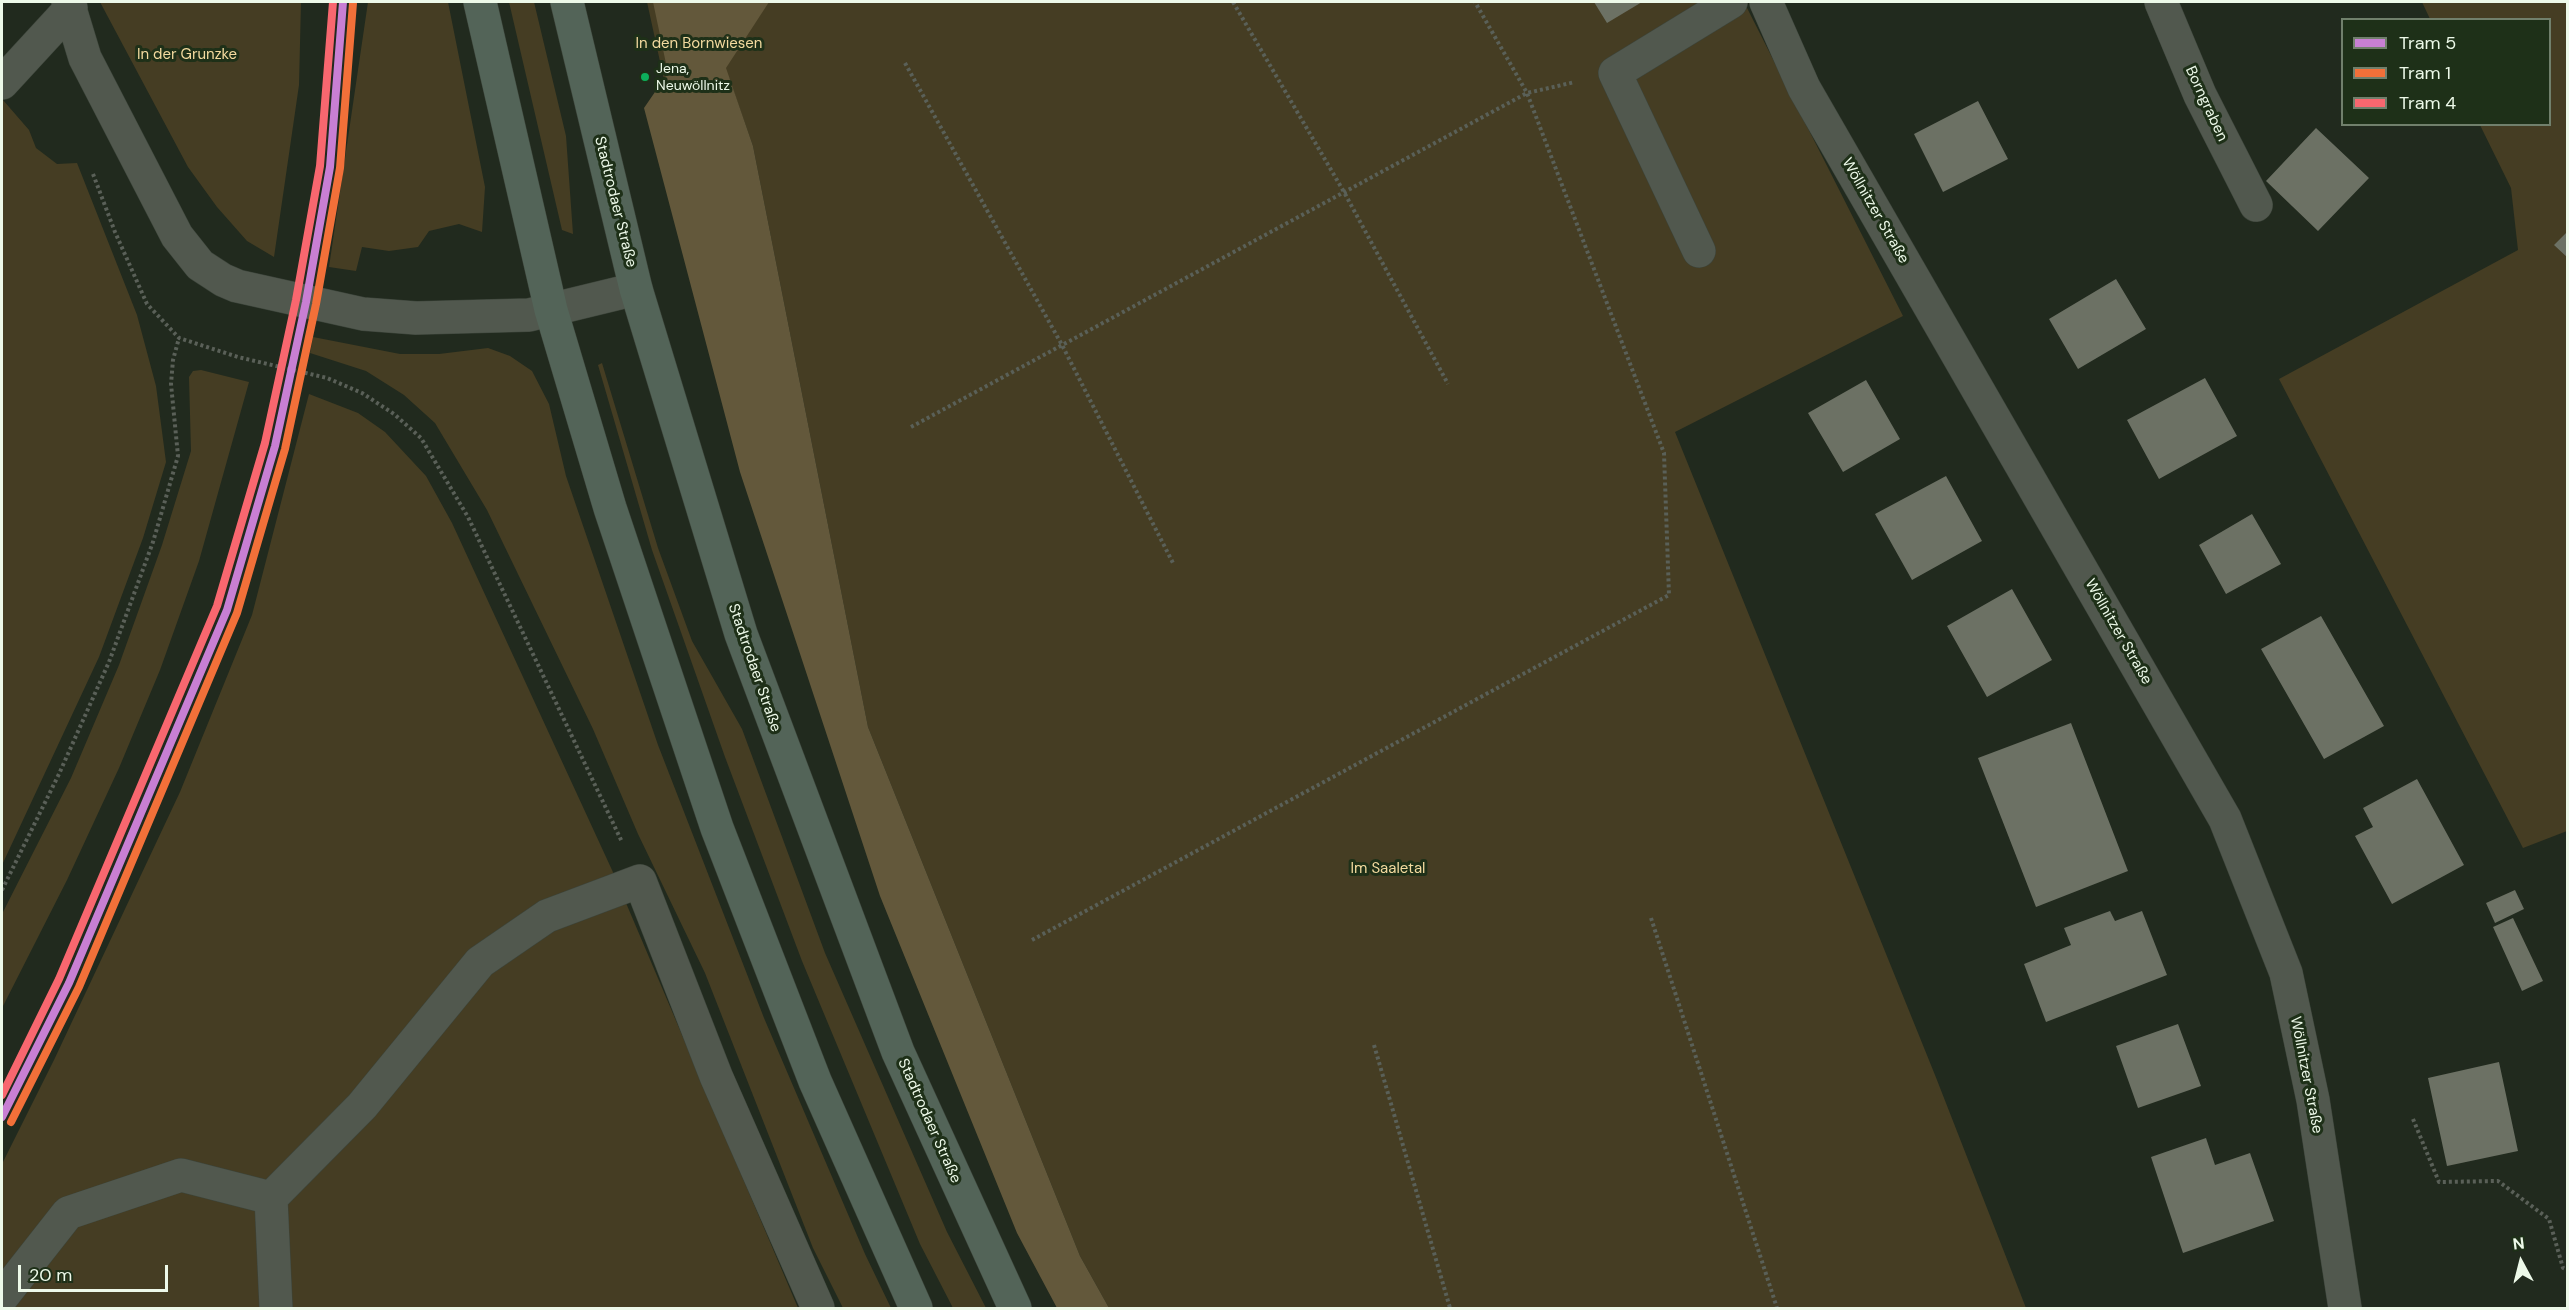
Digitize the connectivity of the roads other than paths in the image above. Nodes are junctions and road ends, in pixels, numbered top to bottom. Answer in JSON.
{"nodes":[{"id":1,"x":480,"y":2,"type":"edge"},
{"id":2,"x":567,"y":2,"type":"edge"},
{"id":3,"x":1731,"y":2,"type":"edge"},
{"id":4,"x":1766,"y":2,"type":"edge"},
{"id":5,"x":2161,"y":2,"type":"edge"},
{"id":6,"x":70,"y":5,"type":"edge"},
{"id":7,"x":2,"y":84,"type":"edge"},
{"id":8,"x":2256,"y":205,"type":"dead end"},
{"id":9,"x":1699,"y":251,"type":"dead end"},
{"id":10,"x":636,"y":289,"type":"junction"},
{"id":11,"x":551,"y":310,"type":"junction"},
{"id":12,"x":272,"y":1198,"type":"junction"},
{"id":13,"x":2,"y":1298,"type":"edge"},
{"id":14,"x":276,"y":1308,"type":"edge"},
{"id":15,"x":818,"y":1308,"type":"edge"},
{"id":16,"x":916,"y":1308,"type":"edge"},
{"id":17,"x":1015,"y":1308,"type":"edge"},
{"id":18,"x":2345,"y":1308,"type":"edge"}],
"edges":[{"from":1,"to":11,"type":"main road"},
{"from":2,"to":10,"type":"main road","name":"Stadtrodaer Straße"},
{"from":3,"to":9,"type":"street"},
{"from":4,"to":18,"type":"street","name":"Wöllnitzer Straße"},
{"from":5,"to":8,"type":"street","name":"Borngraben"},
{"from":6,"to":7,"type":"street"},
{"from":6,"to":11,"type":"street"},
{"from":10,"to":11,"type":"street"},
{"from":10,"to":17,"type":"main road","name":"Stadtrodaer Straße"},
{"from":11,"to":16,"type":"main road"},
{"from":12,"to":13,"type":"street"},
{"from":12,"to":14,"type":"street"},
{"from":12,"to":15,"type":"street"}]}
